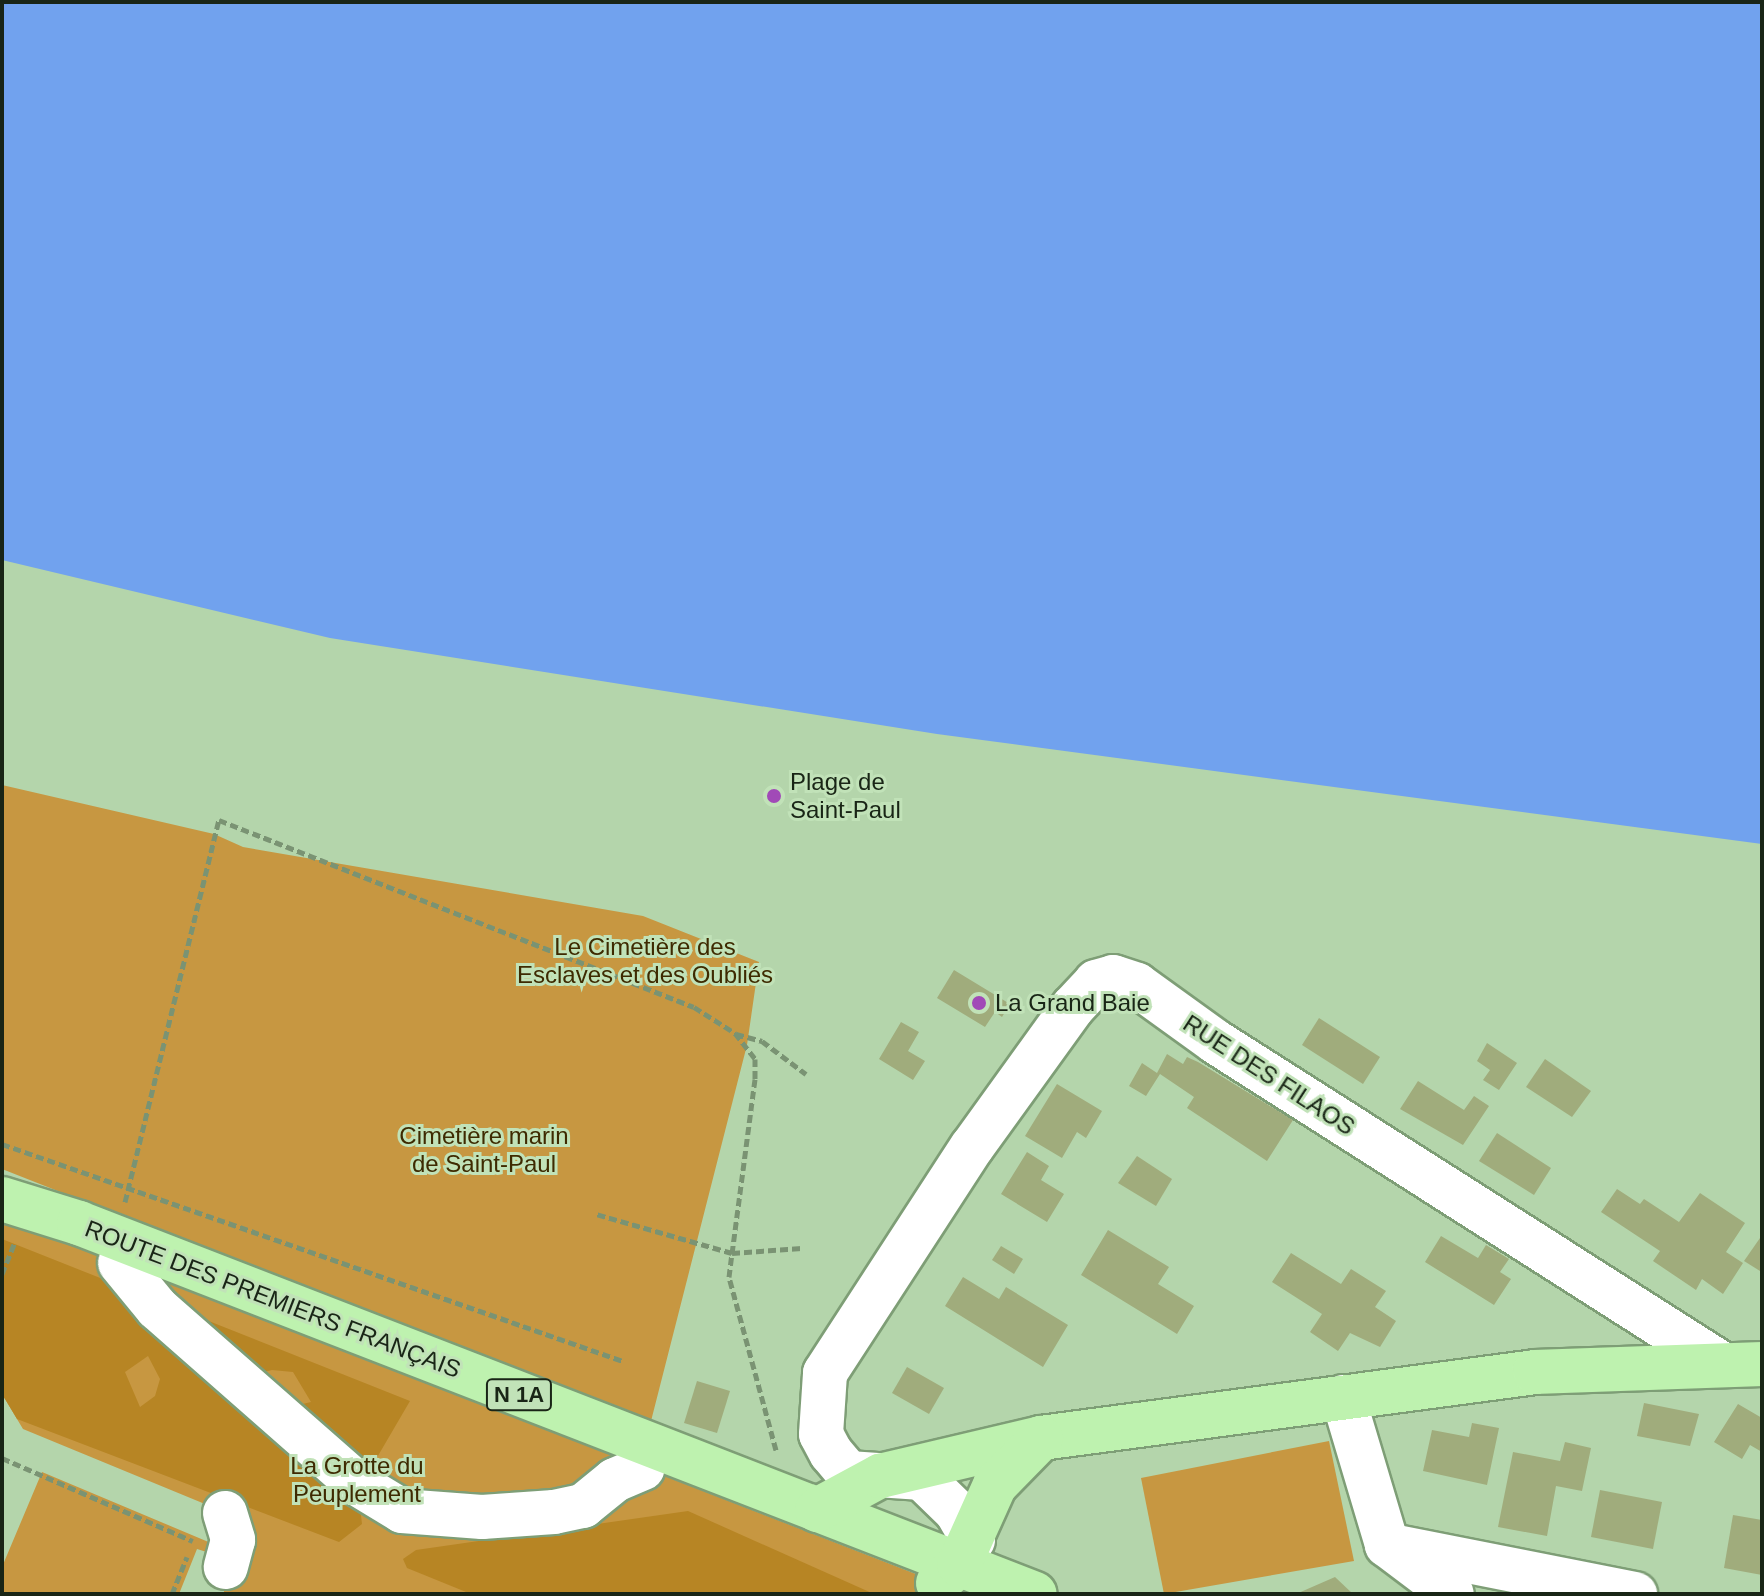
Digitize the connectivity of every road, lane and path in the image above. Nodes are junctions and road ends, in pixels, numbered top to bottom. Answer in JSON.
{"nodes":[{"id":1,"x":735,"y":1033,"type":"junction"},
{"id":2,"x":806,"y":1074,"type":"dead end"},
{"id":3,"x":2,"y":1144,"type":"edge"},
{"id":4,"x":128,"y":1192,"type":"junction"},
{"id":5,"x":124,"y":1206,"type":"dead end"},
{"id":6,"x":7,"y":1214,"type":"edge"},
{"id":7,"x":596,"y":1214,"type":"dead end"},
{"id":8,"x":802,"y":1248,"type":"dead end"},
{"id":9,"x":732,"y":1253,"type":"junction"},
{"id":10,"x":120,"y":1263,"type":"junction"},
{"id":11,"x":2,"y":1274,"type":"edge"},
{"id":12,"x":623,"y":1361,"type":"dead end"},
{"id":13,"x":1741,"y":1364,"type":"edge"},
{"id":14,"x":1343,"y":1397,"type":"junction"},
{"id":15,"x":1041,"y":1438,"type":"junction"},
{"id":16,"x":786,"y":1440,"type":"dead end"},
{"id":17,"x":776,"y":1450,"type":"junction"},
{"id":18,"x":762,"y":1454,"type":"dead end"},
{"id":19,"x":2,"y":1458,"type":"edge"},
{"id":20,"x":643,"y":1468,"type":"junction"},
{"id":21,"x":880,"y":1476,"type":"junction"},
{"id":22,"x":817,"y":1510,"type":"junction"},
{"id":23,"x":225,"y":1513,"type":"dead end"},
{"id":24,"x":1387,"y":1545,"type":"junction"},
{"id":25,"x":210,"y":1554,"type":"joint"},
{"id":26,"x":960,"y":1570,"type":"edge"},
{"id":27,"x":1035,"y":1594,"type":"edge"},
{"id":28,"x":1452,"y":1594,"type":"edge"},
{"id":29,"x":1635,"y":1594,"type":"edge"}],
"edges":[{"from":1,"to":2,"type":"path"},
{"from":1,"to":4,"type":"path"},
{"from":1,"to":9,"type":"path"},
{"from":3,"to":4,"type":"path"},
{"from":4,"to":5,"type":"path"},
{"from":4,"to":12,"type":"path"},
{"from":6,"to":10,"type":"main road","name":"ROUTE DES PREMIERS FRANÇAIS","number":"N 1A"},
{"from":6,"to":11,"type":"path"},
{"from":6,"to":22,"type":"main road","name":"ROUTE DES PREMIERS FRANÇAIS","number":"N 1A"},
{"from":7,"to":9,"type":"path"},
{"from":8,"to":9,"type":"path"},
{"from":9,"to":17,"type":"path"},
{"from":10,"to":20,"type":"main road","name":"ROUTE DES PREMIERS FRANÇAIS","number":"N 1A"},
{"from":10,"to":20,"type":"street"},
{"from":13,"to":14,"type":"main road"},
{"from":13,"to":21,"type":"street","name":"RUE DES FILAOS"},
{"from":14,"to":15,"type":"main road"},
{"from":14,"to":24,"type":"street"},
{"from":15,"to":21,"type":"main road"},
{"from":15,"to":26,"type":"main road"},
{"from":16,"to":17,"type":"path"},
{"from":17,"to":18,"type":"path"},
{"from":19,"to":25,"type":"path"},
{"from":20,"to":26,"type":"main road","name":"ROUTE DES PREMIERS FRANÇAIS","number":"N 1A"},
{"from":21,"to":22,"type":"main road"},
{"from":21,"to":26,"type":"street"},
{"from":22,"to":26,"type":"main road","name":"ROUTE DES PREMIERS FRANÇAIS","number":"N 1A"},
{"from":23,"to":25,"type":"street"},
{"from":24,"to":28,"type":"street"},
{"from":24,"to":29,"type":"street"},
{"from":26,"to":27,"type":"main road","name":"ROUTE DES PREMIERS FRANÇAIS","number":"N 1A"}]}
